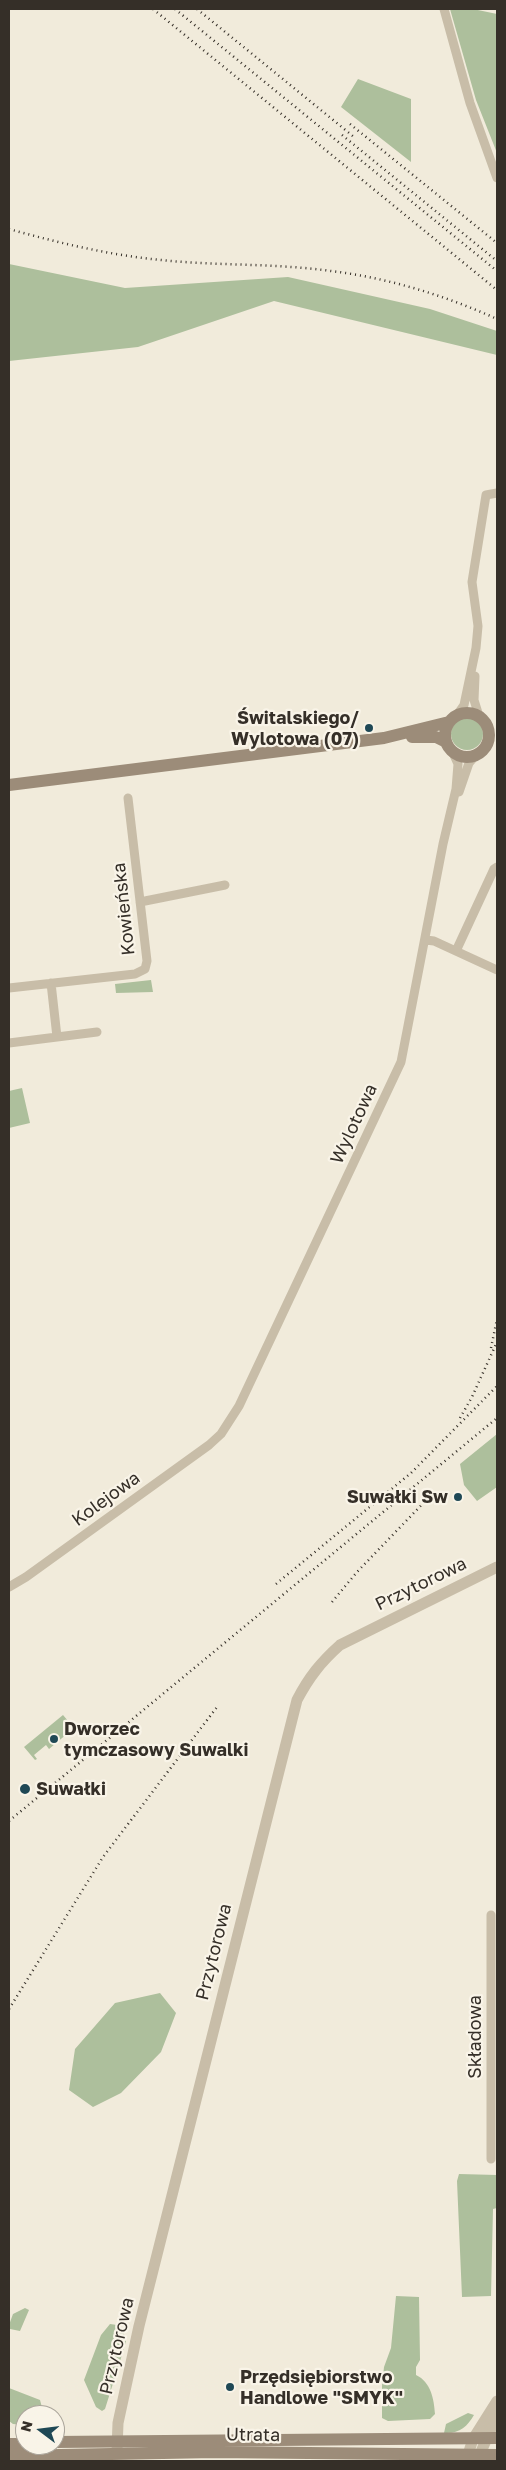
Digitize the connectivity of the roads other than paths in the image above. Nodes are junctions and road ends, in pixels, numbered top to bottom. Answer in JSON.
{"nodes":[{"id":1,"x":444,"y":9,"type":"edge"},
{"id":2,"x":497,"y":178,"type":"edge"},
{"id":3,"x":497,"y":493,"type":"edge"},
{"id":4,"x":474,"y":658,"type":"junction"},
{"id":5,"x":453,"y":718,"type":"junction"},
{"id":6,"x":480,"y":718,"type":"junction"},
{"id":7,"x":497,"y":722,"type":"edge"},
{"id":8,"x":384,"y":738,"type":"junction"},
{"id":9,"x":492,"y":738,"type":"edge"},
{"id":10,"x":450,"y":747,"type":"junction"},
{"id":11,"x":475,"y":756,"type":"junction"},
{"id":12,"x":9,"y":785,"type":"edge"},
{"id":13,"x":128,"y":798,"type":"dead end"},
{"id":14,"x":452,"y":806,"type":"junction"},
{"id":15,"x":497,"y":867,"type":"edge"},
{"id":16,"x":225,"y":886,"type":"dead end"},
{"id":17,"x":140,"y":902,"type":"junction"},
{"id":18,"x":426,"y":940,"type":"junction"},
{"id":19,"x":456,"y":951,"type":"junction"},
{"id":20,"x":497,"y":970,"type":"edge"},
{"id":21,"x":51,"y":983,"type":"junction"},
{"id":22,"x":9,"y":988,"type":"edge"},
{"id":23,"x":97,"y":1032,"type":"dead end"},
{"id":24,"x":57,"y":1038,"type":"junction"},
{"id":25,"x":9,"y":1043,"type":"edge"},
{"id":26,"x":222,"y":1434,"type":"joint"},
{"id":27,"x":497,"y":1567,"type":"edge"},
{"id":28,"x":9,"y":1587,"type":"edge"},
{"id":29,"x":491,"y":1915,"type":"dead end"},
{"id":30,"x":491,"y":2158,"type":"dead end"},
{"id":31,"x":497,"y":2401,"type":"edge"},
{"id":32,"x":497,"y":2418,"type":"edge"},
{"id":33,"x":396,"y":2439,"type":"junction"},
{"id":34,"x":485,"y":2439,"type":"edge"},
{"id":35,"x":65,"y":2443,"type":"edge"},
{"id":36,"x":117,"y":2448,"type":"junction"},
{"id":37,"x":396,"y":2454,"type":"junction"},
{"id":38,"x":497,"y":2454,"type":"edge"},
{"id":39,"x":9,"y":2456,"type":"edge"},
{"id":40,"x":298,"y":2457,"type":"edge"},
{"id":41,"x":375,"y":2457,"type":"edge"},
{"id":42,"x":472,"y":2458,"type":"edge"}],
"edges":[{"from":1,"to":2,"type":"street"},
{"from":3,"to":4,"type":"street"},
{"from":4,"to":5,"type":"street"},
{"from":4,"to":6,"type":"street"},
{"from":5,"to":6,"type":"main road"},
{"from":5,"to":8,"type":"main road"},
{"from":5,"to":10,"type":"main road"},
{"from":6,"to":7,"type":"main road"},
{"from":6,"to":9,"type":"main road"},
{"from":8,"to":10,"type":"main road"},
{"from":8,"to":12,"type":"main road"},
{"from":9,"to":11,"type":"main road"},
{"from":10,"to":11,"type":"main road"},
{"from":10,"to":14,"type":"street","name":"Wylotowa"},
{"from":11,"to":14,"type":"street","name":"Wylotowa"},
{"from":13,"to":17,"type":"street","name":"Kowieńska"},
{"from":14,"to":18,"type":"street","name":"Wylotowa"},
{"from":15,"to":19,"type":"street"},
{"from":16,"to":17,"type":"street"},
{"from":17,"to":21,"type":"street","name":"Kowieńska"},
{"from":18,"to":19,"type":"street"},
{"from":18,"to":26,"type":"street","name":"Wylotowa"},
{"from":19,"to":20,"type":"street"},
{"from":21,"to":22,"type":"street","name":"Kowieńska"},
{"from":21,"to":24,"type":"street"},
{"from":23,"to":24,"type":"street"},
{"from":24,"to":25,"type":"street"},
{"from":26,"to":28,"type":"street","name":"Kolejowa"},
{"from":27,"to":36,"type":"street","name":"Przytorowa"},
{"from":29,"to":30,"type":"street","name":"Składowa"},
{"from":31,"to":34,"type":"street"},
{"from":32,"to":34,"type":"street"},
{"from":33,"to":34,"type":"main road","name":"Utrata"},
{"from":33,"to":36,"type":"main road","name":"Utrata"},
{"from":33,"to":37,"type":"main road"},
{"from":34,"to":42,"type":"street"},
{"from":35,"to":36,"type":"main road","name":"Utrata"},
{"from":36,"to":39,"type":"main road","name":"Utrata"},
{"from":36,"to":40,"type":"main road","name":"Utrata"},
{"from":37,"to":41,"type":"main road","name":"Utrata"},
{"from":37,"to":42,"type":"main road","name":"Utrata"},
{"from":38,"to":42,"type":"main road","name":"Utrata"},
{"from":40,"to":41,"type":"main road","name":"Utrata"}]}
